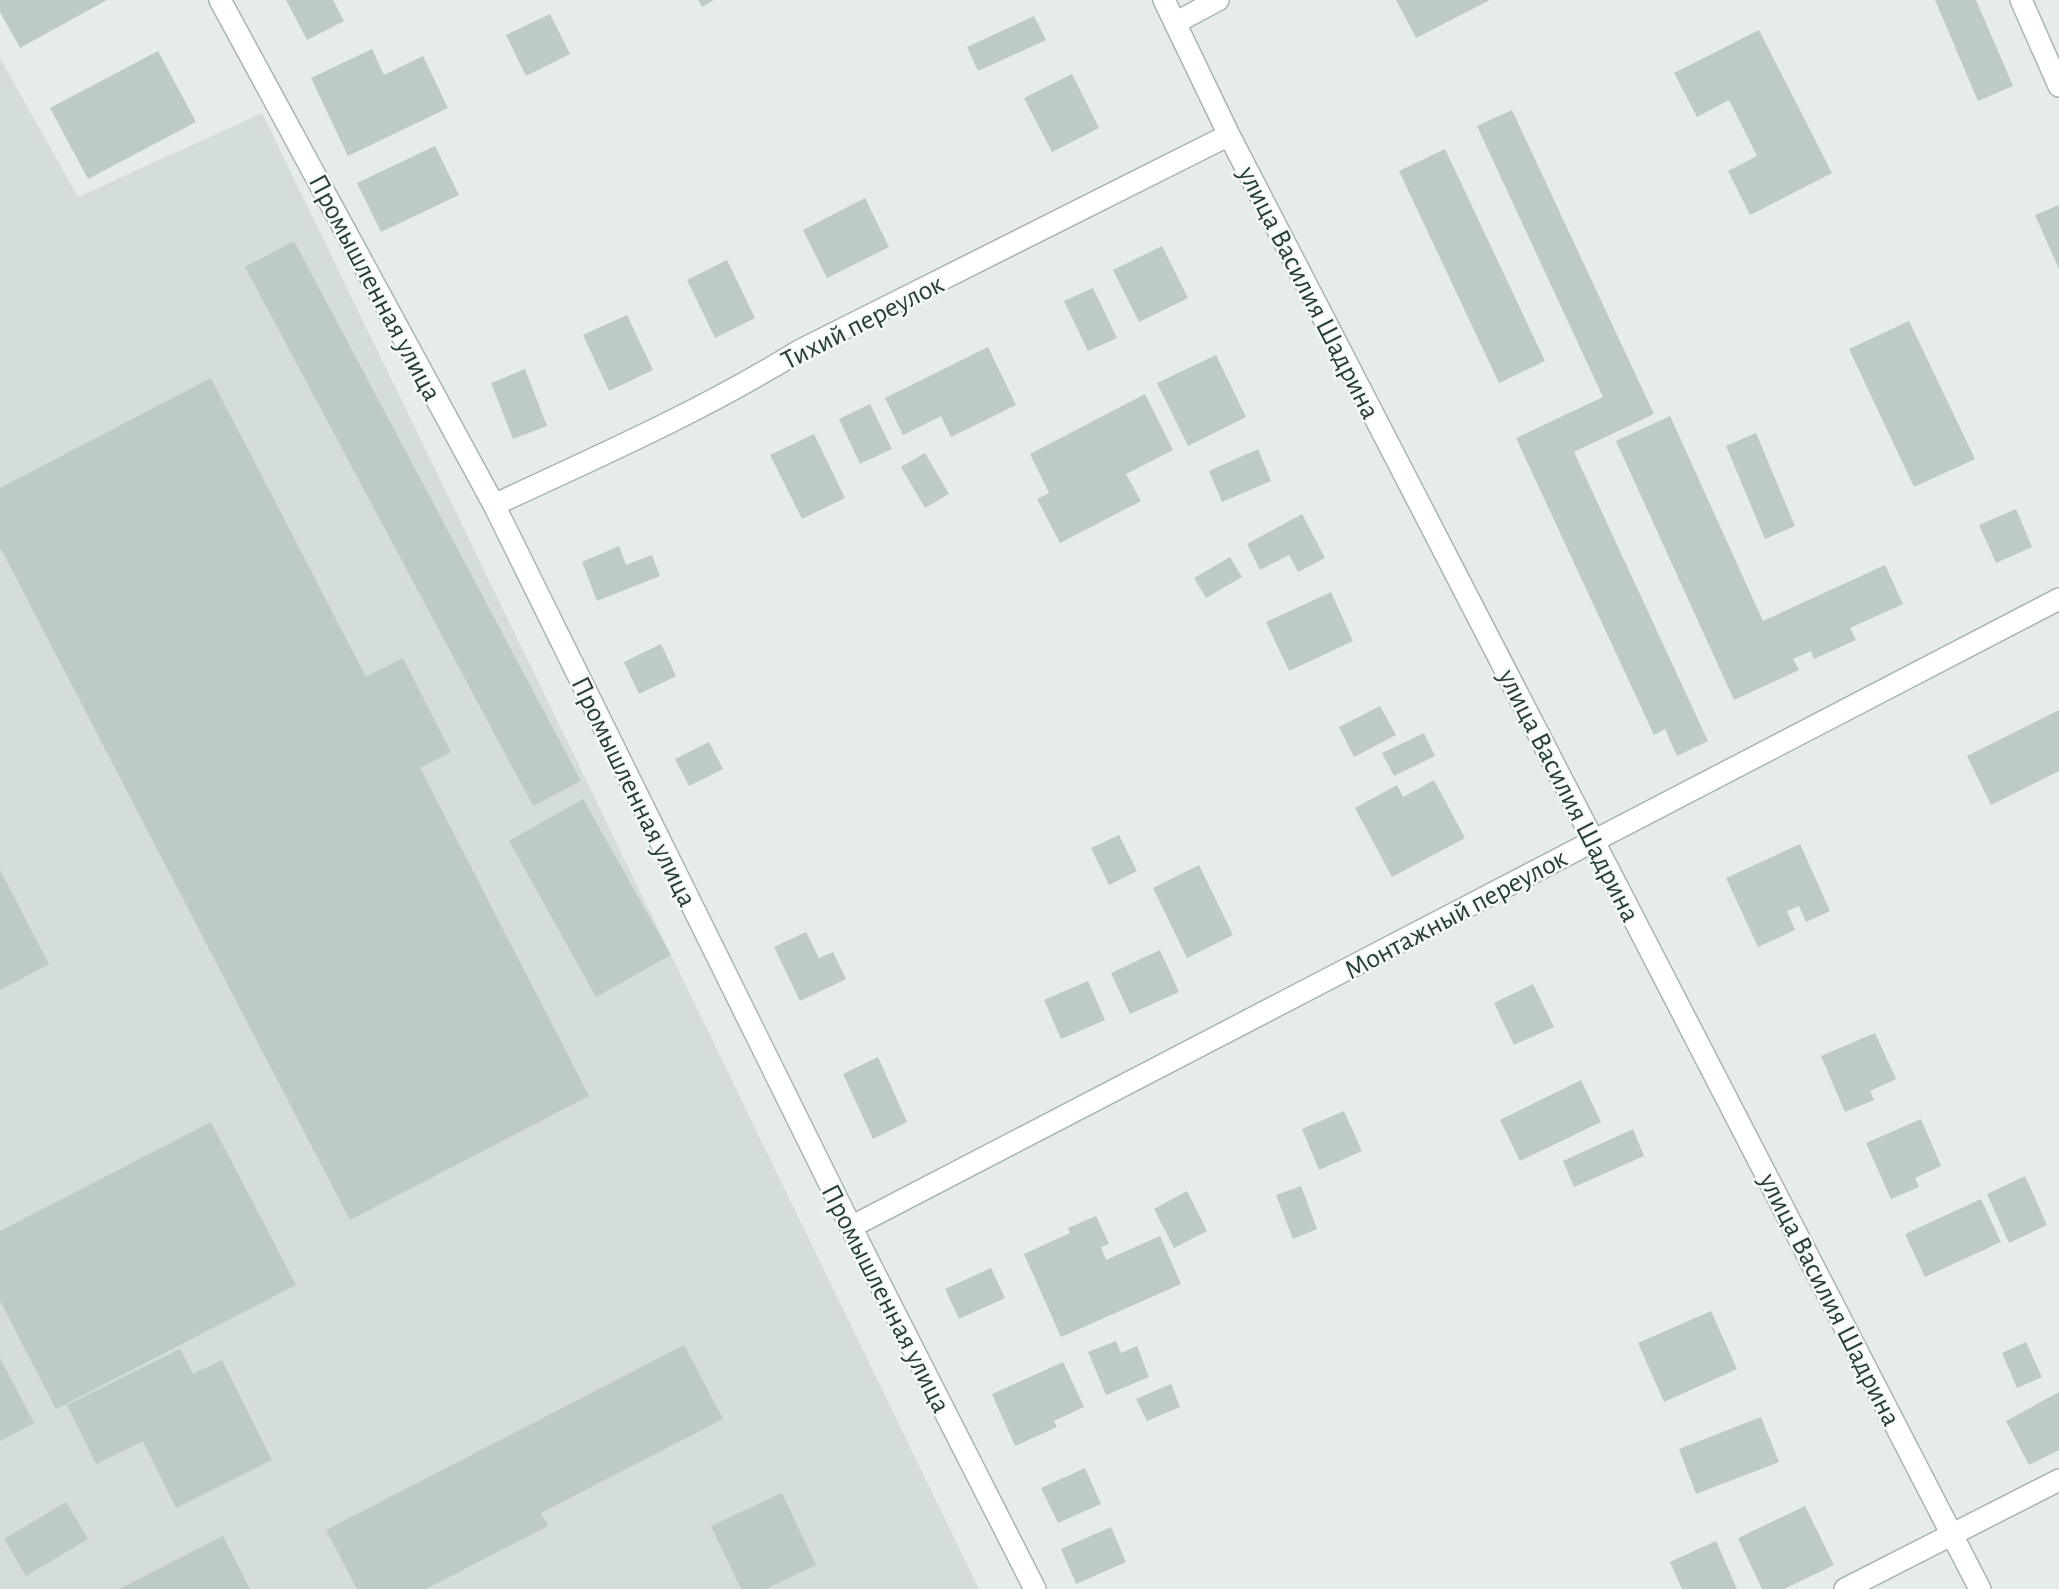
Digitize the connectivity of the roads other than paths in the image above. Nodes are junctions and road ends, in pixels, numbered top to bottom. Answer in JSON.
{"nodes":[{"id":1,"x":220,"y":0,"type":"edge"},
{"id":2,"x":1164,"y":0,"type":"edge"},
{"id":3,"x":1218,"y":0,"type":"edge"},
{"id":4,"x":2021,"y":0,"type":"edge"},
{"id":5,"x":1175,"y":23,"type":"junction"},
{"id":6,"x":2059,"y":86,"type":"edge"},
{"id":7,"x":1229,"y":135,"type":"junction"},
{"id":8,"x":494,"y":505,"type":"junction"},
{"id":9,"x":2059,"y":599,"type":"edge"},
{"id":10,"x":1593,"y":841,"type":"junction"},
{"id":11,"x":851,"y":1227,"type":"junction"},
{"id":12,"x":2059,"y":1480,"type":"edge"},
{"id":13,"x":1952,"y":1534,"type":"junction"},
{"id":14,"x":1034,"y":1589,"type":"edge"},
{"id":15,"x":1845,"y":1589,"type":"edge"},
{"id":16,"x":1980,"y":1589,"type":"edge"}],
"edges":[{"from":1,"to":8,"type":"street","name":"Промышленная улица"},
{"from":2,"to":5,"type":"street","name":"улица Василия Шадрина"},
{"from":3,"to":5,"type":"street"},
{"from":4,"to":6,"type":"street"},
{"from":5,"to":7,"type":"street","name":"улица Василия Шадрина"},
{"from":7,"to":8,"type":"street","name":"Тихий переулок"},
{"from":7,"to":10,"type":"street","name":"улица Василия Шадрина"},
{"from":8,"to":11,"type":"street","name":"Промышленная улица"},
{"from":9,"to":10,"type":"street","name":"Монтажный переулок"},
{"from":10,"to":11,"type":"street","name":"Монтажный переулок"},
{"from":10,"to":13,"type":"street","name":"улица Василия Шадрина"},
{"from":11,"to":14,"type":"street","name":"Промышленная улица"},
{"from":12,"to":13,"type":"street"},
{"from":13,"to":15,"type":"street"},
{"from":13,"to":16,"type":"street","name":"улица Василия Шадрина"}]}
